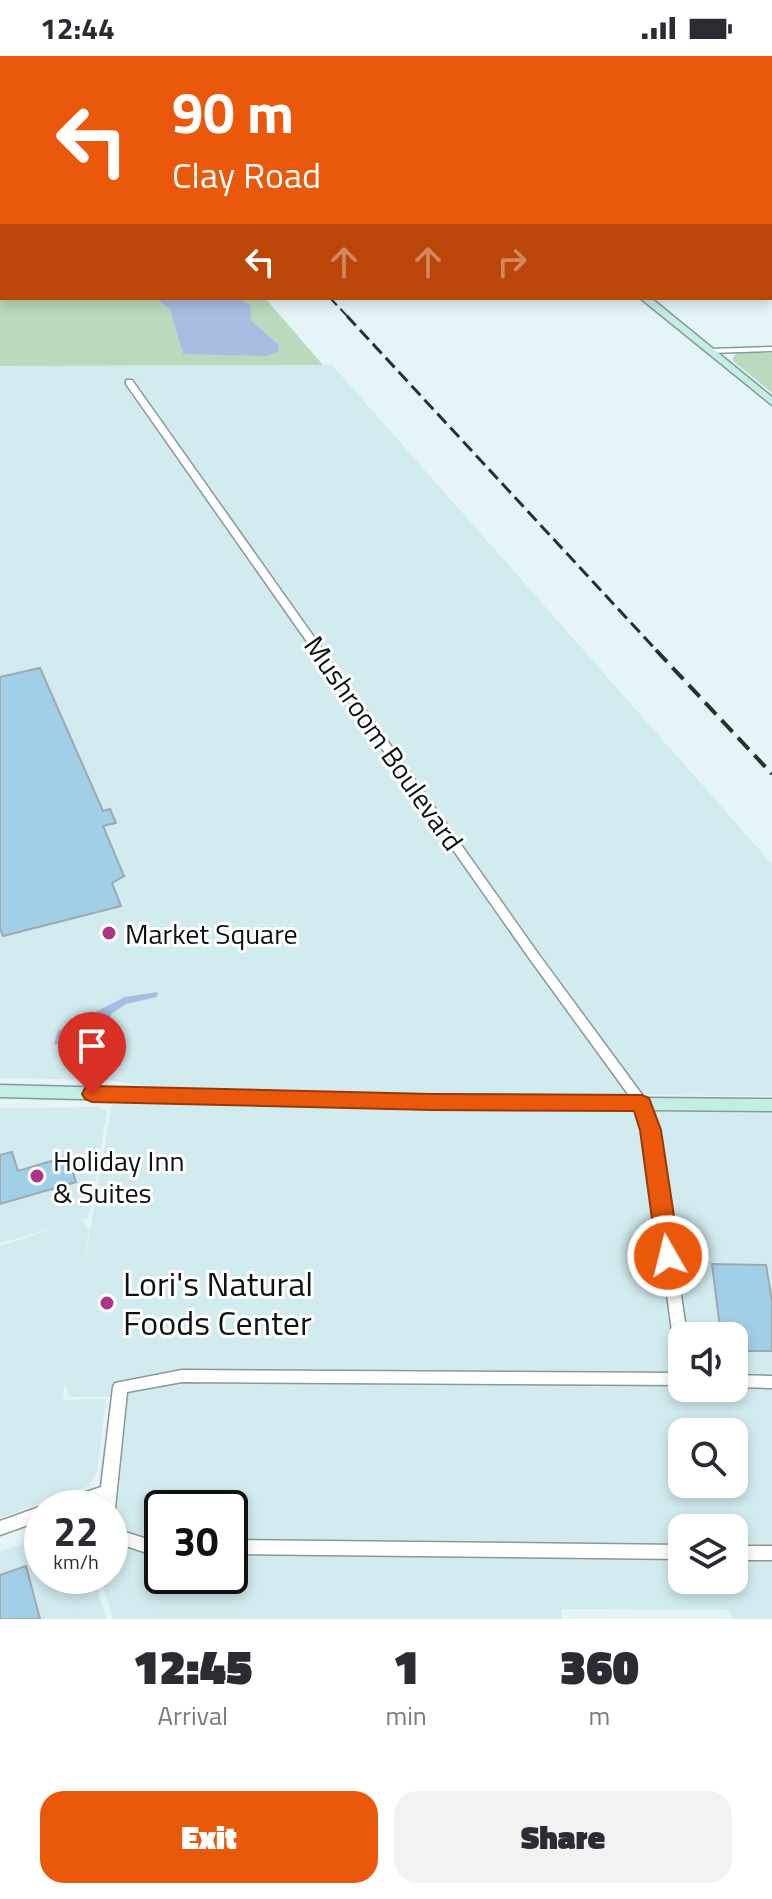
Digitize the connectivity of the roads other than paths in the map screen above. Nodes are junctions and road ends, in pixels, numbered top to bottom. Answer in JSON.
{"nodes":[{"id":1,"x":647,"y":300,"type":"edge"},
{"id":2,"x":772,"y":349,"type":"edge"},
{"id":3,"x":710,"y":351,"type":"junction"},
{"id":4,"x":129,"y":382,"type":"dead end"},
{"id":5,"x":772,"y":402,"type":"edge"},
{"id":6,"x":0,"y":1091,"type":"edge"},
{"id":7,"x":642,"y":1103,"type":"junction"},
{"id":8,"x":772,"y":1105,"type":"edge"},
{"id":9,"x":678,"y":1322,"type":"edge"},
{"id":10,"x":668,"y":1379,"type":"edge"},
{"id":11,"x":748,"y":1381,"type":"edge"},
{"id":12,"x":772,"y":1382,"type":"edge"},
{"id":13,"x":108,"y":1490,"type":"edge"},
{"id":14,"x":24,"y":1519,"type":"edge"},
{"id":15,"x":0,"y":1528,"type":"edge"},
{"id":16,"x":248,"y":1547,"type":"edge"},
{"id":17,"x":668,"y":1552,"type":"edge"},
{"id":18,"x":748,"y":1553,"type":"edge"},
{"id":19,"x":772,"y":1553,"type":"edge"}],
"edges":[{"from":1,"to":3,"type":"street"},
{"from":2,"to":3,"type":"street"},
{"from":3,"to":5,"type":"street"},
{"from":4,"to":7,"type":"street","name":"Mushroom Boulevard"},
{"from":6,"to":7,"type":"street"},
{"from":7,"to":8,"type":"street"},
{"from":7,"to":9,"type":"street"},
{"from":10,"to":13,"type":"street"},
{"from":11,"to":12,"type":"street"},
{"from":14,"to":15,"type":"street"},
{"from":16,"to":17,"type":"street"},
{"from":18,"to":19,"type":"street"}]}
